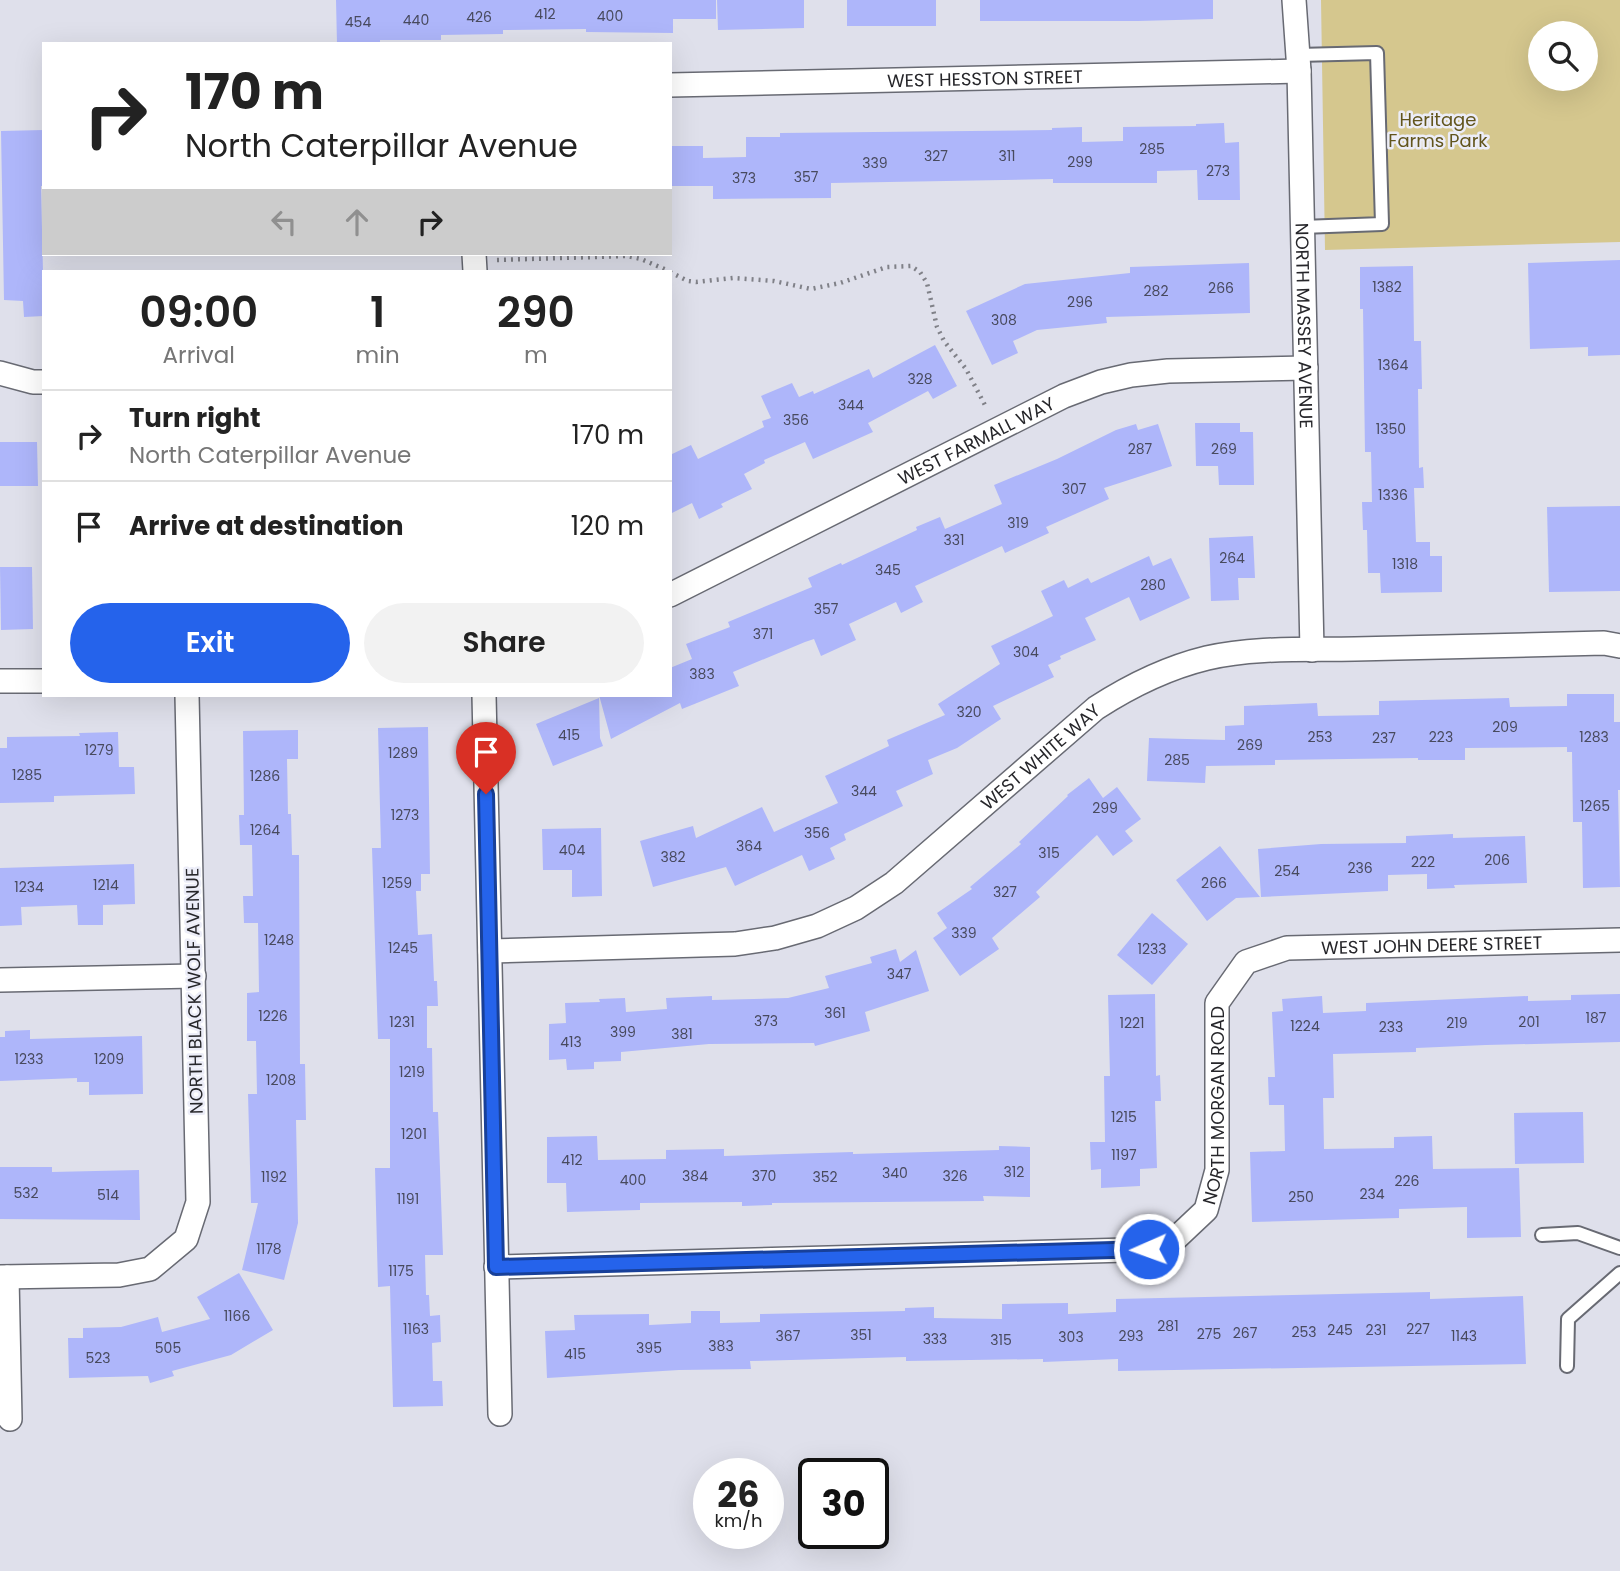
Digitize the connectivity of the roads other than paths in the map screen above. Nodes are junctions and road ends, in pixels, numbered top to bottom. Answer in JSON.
{"nodes":[{"id":1,"x":1294,"y":0,"type":"edge"},
{"id":2,"x":1298,"y":63,"type":"junction"},
{"id":3,"x":672,"y":85,"type":"edge"},
{"id":4,"x":1302,"y":227,"type":"junction"},
{"id":5,"x":1306,"y":368,"type":"junction"},
{"id":6,"x":0,"y":373,"type":"edge"},
{"id":7,"x":42,"y":382,"type":"edge"},
{"id":8,"x":672,"y":594,"type":"edge"},
{"id":9,"x":1620,"y":646,"type":"edge"},
{"id":10,"x":1312,"y":650,"type":"junction"},
{"id":11,"x":0,"y":681,"type":"edge"},
{"id":12,"x":42,"y":681,"type":"edge"},
{"id":13,"x":187,"y":697,"type":"edge"},
{"id":14,"x":484,"y":697,"type":"edge"},
{"id":15,"x":1620,"y":940,"type":"edge"},
{"id":16,"x":490,"y":951,"type":"junction"},
{"id":17,"x":1245,"y":962,"type":"joint"},
{"id":18,"x":194,"y":976,"type":"junction"},
{"id":19,"x":0,"y":980,"type":"edge"},
{"id":20,"x":1542,"y":1235,"type":"dead end"},
{"id":21,"x":1620,"y":1248,"type":"edge"},
{"id":22,"x":496,"y":1267,"type":"junction"},
{"id":23,"x":1620,"y":1273,"type":"edge"},
{"id":24,"x":3,"y":1277,"type":"edge"},
{"id":25,"x":1567,"y":1366,"type":"dead end"},
{"id":26,"x":500,"y":1414,"type":"dead end"},
{"id":27,"x":10,"y":1419,"type":"dead end"}],
"edges":[{"from":1,"to":2,"type":"street","name":"NORTH MASSEY AVENUE"},
{"from":2,"to":3,"type":"street","name":"WEST HESSTON STREET"},
{"from":2,"to":4,"type":"street","name":"NORTH MASSEY AVENUE"},
{"from":2,"to":4,"type":"lane"},
{"from":4,"to":5,"type":"street","name":"NORTH MASSEY AVENUE"},
{"from":5,"to":8,"type":"street","name":"WEST FARMALL WAY"},
{"from":5,"to":10,"type":"street","name":"NORTH MASSEY AVENUE"},
{"from":6,"to":7,"type":"street"},
{"from":9,"to":10,"type":"street","name":"WEST WHITE WAY"},
{"from":10,"to":16,"type":"street","name":"WEST WHITE WAY"},
{"from":11,"to":12,"type":"street"},
{"from":13,"to":18,"type":"street","name":"NORTH BLACK WOLF AVENUE"},
{"from":14,"to":16,"type":"street"},
{"from":15,"to":17,"type":"street","name":"WEST JOHN DEERE STREET"},
{"from":16,"to":22,"type":"street"},
{"from":17,"to":22,"type":"street","name":"NORTH MORGAN ROAD"},
{"from":18,"to":19,"type":"street"},
{"from":18,"to":24,"type":"street","name":"NORTH BLACK WOLF AVENUE"},
{"from":20,"to":21,"type":"lane"},
{"from":22,"to":26,"type":"street"},
{"from":23,"to":25,"type":"lane"},
{"from":24,"to":27,"type":"street"}]}
